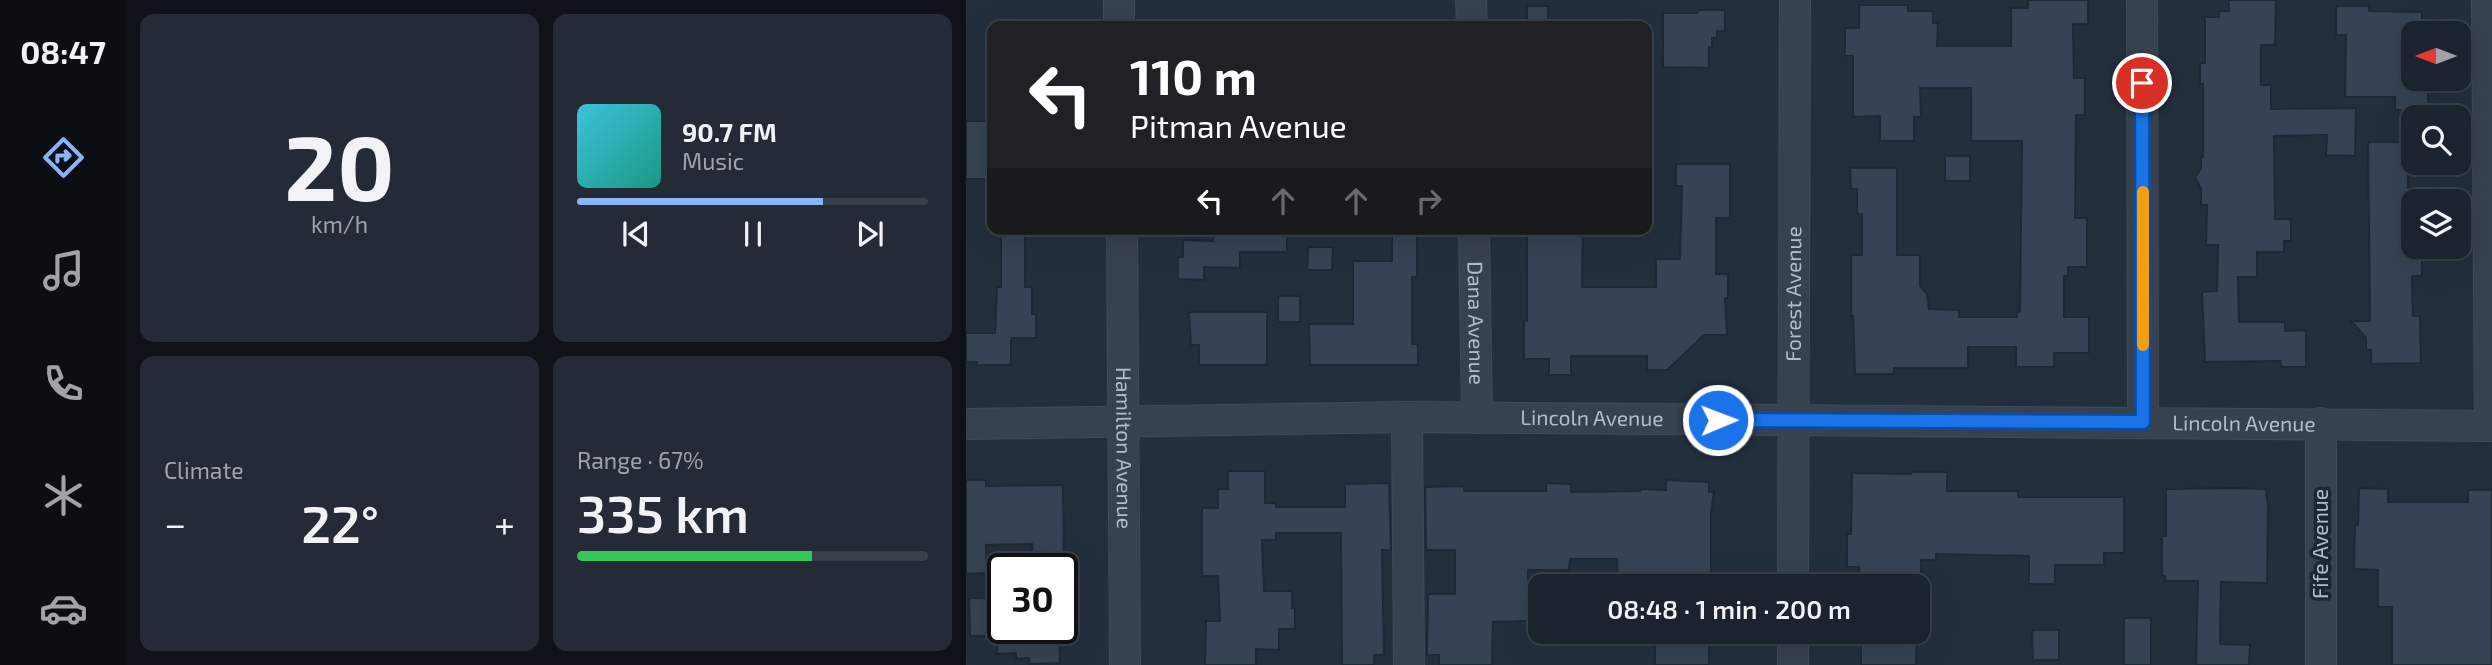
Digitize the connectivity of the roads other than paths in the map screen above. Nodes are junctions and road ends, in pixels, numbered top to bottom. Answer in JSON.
{"nodes":[{"id":1,"x":1119,"y":0,"type":"edge"},
{"id":2,"x":1471,"y":0,"type":"edge"},
{"id":3,"x":1795,"y":0,"type":"edge"},
{"id":4,"x":2142,"y":0,"type":"edge"},
{"id":5,"x":2487,"y":0,"type":"edge"},
{"id":6,"x":1119,"y":21,"type":"edge"},
{"id":7,"x":1472,"y":21,"type":"edge"},
{"id":8,"x":1122,"y":235,"type":"edge"},
{"id":9,"x":1474,"y":235,"type":"edge"},
{"id":10,"x":1407,"y":418,"type":"junction"},
{"id":11,"x":1477,"y":418,"type":"junction"},
{"id":12,"x":1793,"y":420,"type":"junction"},
{"id":13,"x":2143,"y":422,"type":"junction"},
{"id":14,"x":1124,"y":423,"type":"junction"},
{"id":15,"x":2321,"y":423,"type":"junction"},
{"id":16,"x":966,"y":424,"type":"edge"},
{"id":17,"x":2491,"y":426,"type":"edge"},
{"id":18,"x":1793,"y":574,"type":"edge"},
{"id":19,"x":1793,"y":644,"type":"edge"},
{"id":20,"x":1125,"y":665,"type":"edge"},
{"id":21,"x":1409,"y":665,"type":"edge"},
{"id":22,"x":1793,"y":665,"type":"edge"},
{"id":23,"x":2321,"y":665,"type":"edge"}],
"edges":[{"from":1,"to":6,"type":"street"},
{"from":2,"to":7,"type":"street"},
{"from":3,"to":12,"type":"street","name":"Forest Avenue"},
{"from":4,"to":13,"type":"street"},
{"from":5,"to":17,"type":"street"},
{"from":8,"to":14,"type":"street","name":"Hamilton Avenue"},
{"from":9,"to":11,"type":"street","name":"Dana Avenue"},
{"from":10,"to":11,"type":"street","name":"Lincoln Avenue"},
{"from":10,"to":14,"type":"street","name":"Lincoln Avenue"},
{"from":10,"to":21,"type":"street"},
{"from":11,"to":12,"type":"street","name":"Lincoln Avenue"},
{"from":12,"to":13,"type":"street","name":"Lincoln Avenue"},
{"from":12,"to":18,"type":"street","name":"Forest Avenue"},
{"from":13,"to":15,"type":"street","name":"Lincoln Avenue"},
{"from":14,"to":16,"type":"street","name":"Lincoln Avenue"},
{"from":14,"to":20,"type":"street","name":"Hamilton Avenue"},
{"from":15,"to":17,"type":"street","name":"Lincoln Avenue"},
{"from":15,"to":23,"type":"street","name":"Fife Avenue"},
{"from":19,"to":22,"type":"street"}]}
